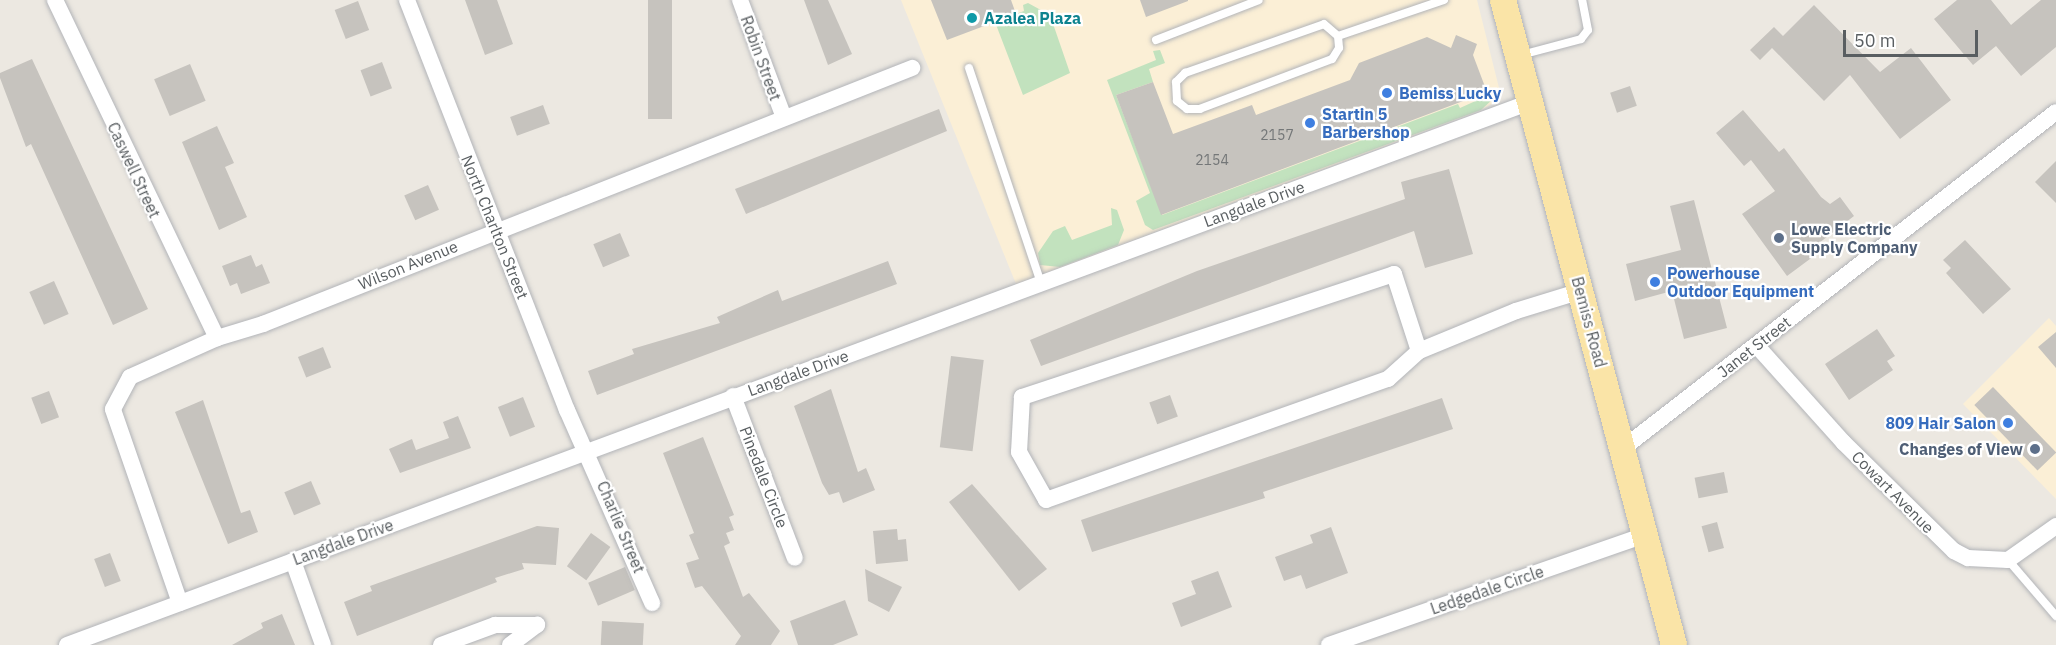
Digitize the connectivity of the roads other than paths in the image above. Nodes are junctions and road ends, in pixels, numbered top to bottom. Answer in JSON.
{"nodes":[{"id":1,"x":55,"y":0,"type":"edge"},
{"id":2,"x":407,"y":0,"type":"edge"},
{"id":3,"x":740,"y":0,"type":"edge"},
{"id":4,"x":1259,"y":0,"type":"edge"},
{"id":5,"x":1443,"y":0,"type":"edge"},
{"id":6,"x":1503,"y":0,"type":"edge"},
{"id":7,"x":1582,"y":0,"type":"edge"},
{"id":8,"x":1338,"y":36,"type":"junction"},
{"id":9,"x":1156,"y":40,"type":"dead end"},
{"id":10,"x":1518,"y":56,"type":"junction"},
{"id":11,"x":912,"y":68,"type":"dead end"},
{"id":12,"x":969,"y":68,"type":"dead end"},
{"id":13,"x":1530,"y":102,"type":"junction"},
{"id":14,"x":2056,"y":112,"type":"edge"},
{"id":15,"x":783,"y":115,"type":"junction"},
{"id":16,"x":497,"y":229,"type":"junction"},
{"id":17,"x":1041,"y":283,"type":"junction"},
{"id":18,"x":1581,"y":291,"type":"junction"},
{"id":19,"x":217,"y":338,"type":"junction"},
{"id":20,"x":1757,"y":346,"type":"junction"},
{"id":21,"x":1419,"y":351,"type":"junction"},
{"id":22,"x":733,"y":396,"type":"junction"},
{"id":23,"x":1622,"y":449,"type":"junction"},
{"id":24,"x":589,"y":451,"type":"junction"},
{"id":25,"x":2056,"y":526,"type":"edge"},
{"id":26,"x":1645,"y":535,"type":"junction"},
{"id":27,"x":795,"y":558,"type":"dead end"},
{"id":28,"x":2008,"y":560,"type":"junction"},
{"id":29,"x":293,"y":561,"type":"junction"},
{"id":30,"x":180,"y":603,"type":"junction"},
{"id":31,"x":652,"y":603,"type":"dead end"},
{"id":32,"x":2056,"y":616,"type":"edge"},
{"id":33,"x":66,"y":645,"type":"edge"},
{"id":34,"x":323,"y":645,"type":"edge"},
{"id":35,"x":441,"y":645,"type":"edge"},
{"id":36,"x":510,"y":645,"type":"edge"},
{"id":37,"x":1329,"y":645,"type":"edge"},
{"id":38,"x":1674,"y":645,"type":"edge"}],
"edges":[{"from":1,"to":19,"type":"street","name":"Caswell Street"},
{"from":2,"to":16,"type":"street","name":"North Charlton Street"},
{"from":3,"to":15,"type":"street","name":"Robin Street"},
{"from":4,"to":9,"type":"lane"},
{"from":5,"to":8,"type":"lane"},
{"from":6,"to":10,"type":"main road","name":"Bemiss Road"},
{"from":7,"to":10,"type":"lane"},
{"from":8,"to":8,"type":"lane"},
{"from":10,"to":13,"type":"main road","name":"Bemiss Road"},
{"from":11,"to":15,"type":"street","name":"Wilson Avenue"},
{"from":12,"to":17,"type":"lane"},
{"from":13,"to":17,"type":"street","name":"Langdale Drive"},
{"from":13,"to":18,"type":"main road","name":"Bemiss Road"},
{"from":14,"to":20,"type":"street","name":"Janet Street"},
{"from":15,"to":16,"type":"street","name":"Wilson Avenue"},
{"from":16,"to":19,"type":"street","name":"Wilson Avenue"},
{"from":16,"to":24,"type":"street","name":"North Charlton Street"},
{"from":17,"to":22,"type":"street","name":"Langdale Drive"},
{"from":18,"to":21,"type":"street"},
{"from":18,"to":23,"type":"main road","name":"Bemiss Road"},
{"from":19,"to":30,"type":"street","name":"Wilson Avenue"},
{"from":20,"to":23,"type":"street","name":"Janet Street"},
{"from":20,"to":28,"type":"street","name":"Cowart Avenue"},
{"from":21,"to":21,"type":"street"},
{"from":22,"to":24,"type":"street","name":"Langdale Drive"},
{"from":22,"to":27,"type":"street","name":"Pinedale Circle"},
{"from":23,"to":26,"type":"main road","name":"Bemiss Road"},
{"from":24,"to":29,"type":"street","name":"Langdale Drive"},
{"from":24,"to":31,"type":"street","name":"Charlie Street"},
{"from":25,"to":28,"type":"street"},
{"from":26,"to":37,"type":"street","name":"Ledgedale Circle"},
{"from":26,"to":38,"type":"main road","name":"Bemiss Road"},
{"from":28,"to":32,"type":"lane"},
{"from":29,"to":30,"type":"street","name":"Langdale Drive"},
{"from":29,"to":34,"type":"street"},
{"from":30,"to":33,"type":"street","name":"Langdale Drive"},
{"from":35,"to":36,"type":"street"}]}
